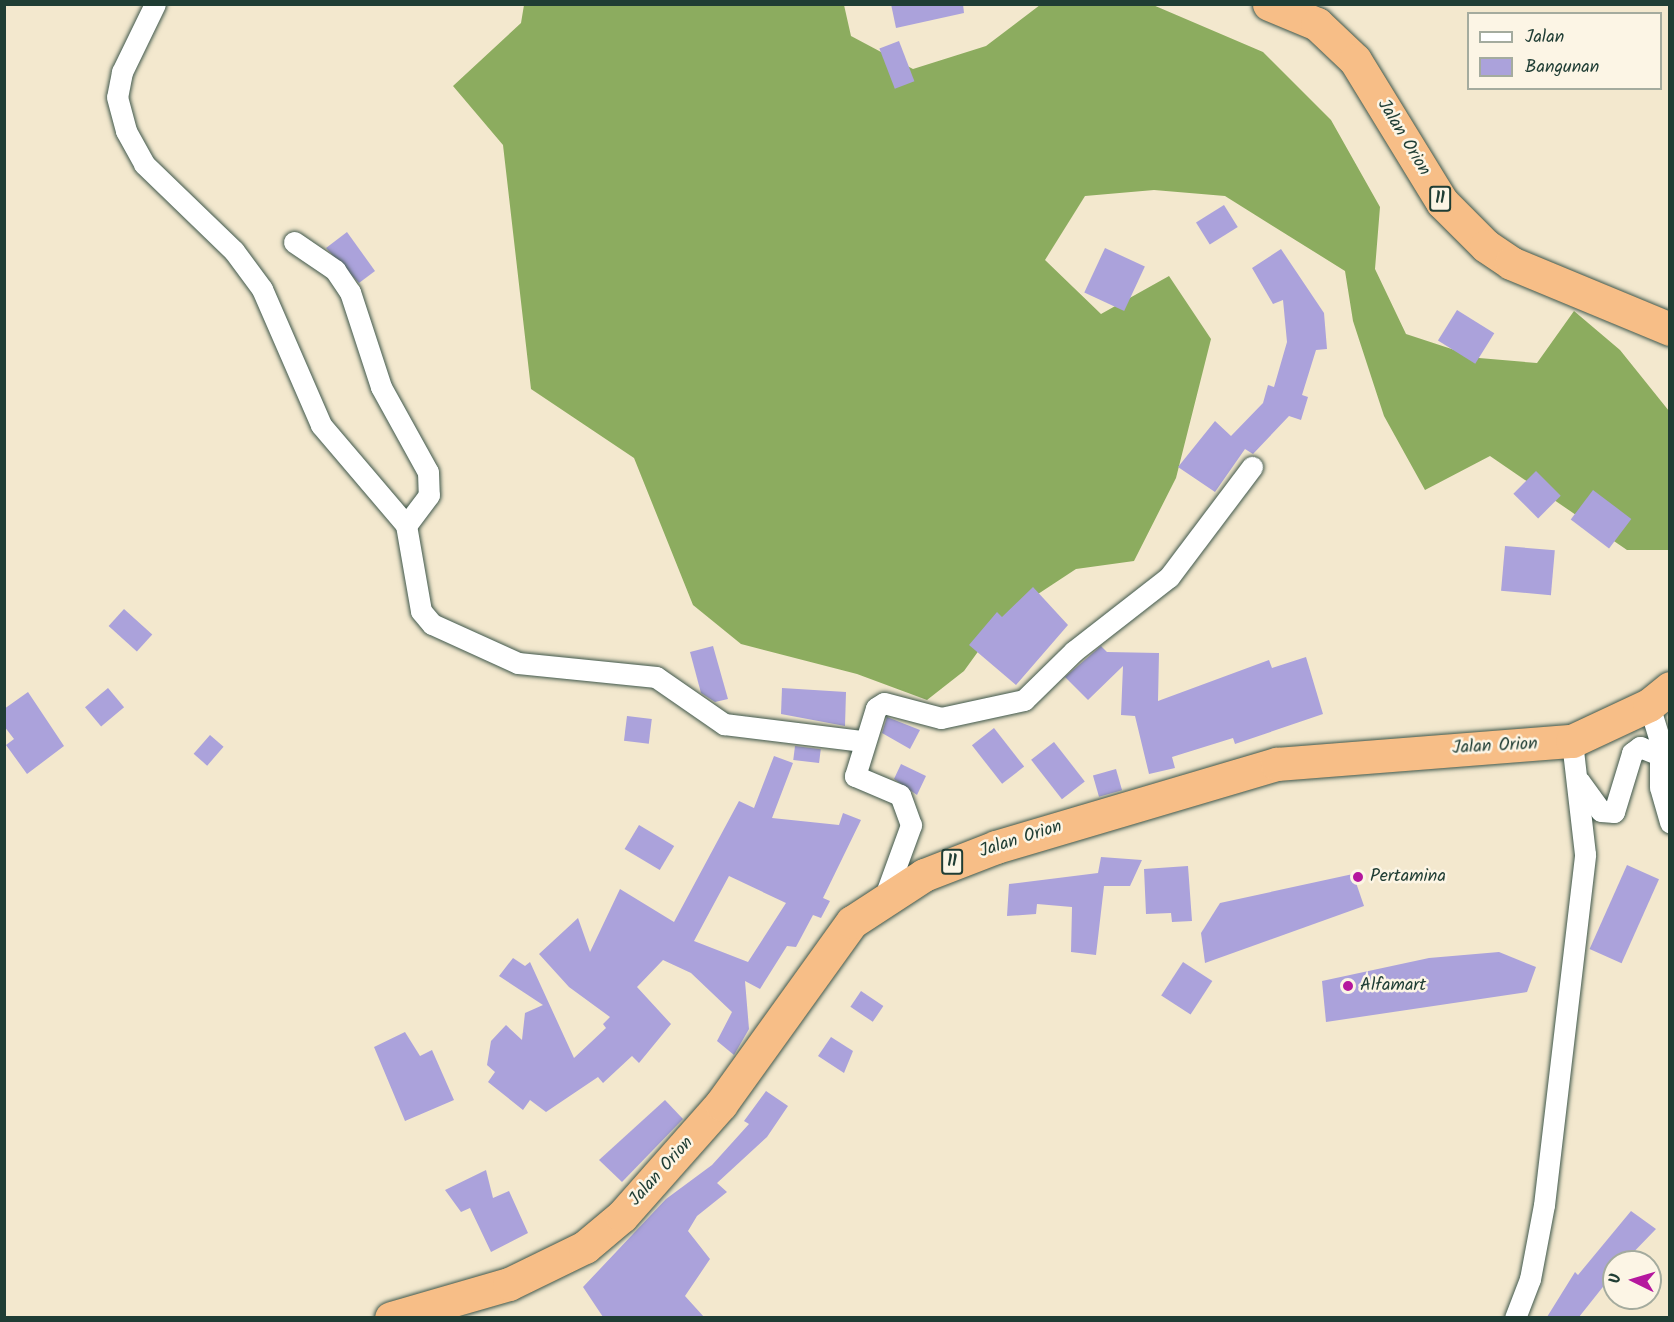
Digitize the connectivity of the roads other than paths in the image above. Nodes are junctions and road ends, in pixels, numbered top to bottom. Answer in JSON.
{"nodes":[{"id":1,"x":155,"y":4,"type":"edge"},
{"id":2,"x":1269,"y":4,"type":"edge"},
{"id":3,"x":294,"y":242,"type":"dead end"},
{"id":4,"x":1670,"y":329,"type":"edge"},
{"id":5,"x":1252,"y":467,"type":"dead end"},
{"id":6,"x":406,"y":525,"type":"junction"},
{"id":7,"x":1659,"y":697,"type":"edge"},
{"id":8,"x":863,"y":741,"type":"junction"},
{"id":9,"x":1572,"y":741,"type":"junction"},
{"id":10,"x":1660,"y":755,"type":"junction"},
{"id":11,"x":1579,"y":781,"type":"junction"},
{"id":12,"x":1670,"y":823,"type":"edge"},
{"id":13,"x":885,"y":896,"type":"junction"},
{"id":14,"x":391,"y":1317,"type":"edge"},
{"id":15,"x":1515,"y":1317,"type":"edge"}],
"edges":[{"from":1,"to":6,"type":"street"},
{"from":2,"to":4,"type":"highway","name":"Jalan Orion","number":"11"},
{"from":3,"to":6,"type":"street"},
{"from":5,"to":8,"type":"street"},
{"from":6,"to":8,"type":"street"},
{"from":7,"to":9,"type":"highway","name":"Jalan Orion","number":"11"},
{"from":7,"to":10,"type":"street"},
{"from":8,"to":13,"type":"street"},
{"from":9,"to":11,"type":"street"},
{"from":9,"to":13,"type":"highway","name":"Jalan Orion","number":"11"},
{"from":10,"to":11,"type":"street"},
{"from":10,"to":12,"type":"street"},
{"from":11,"to":15,"type":"street"},
{"from":13,"to":14,"type":"highway","name":"Jalan Orion","number":"11"}]}
